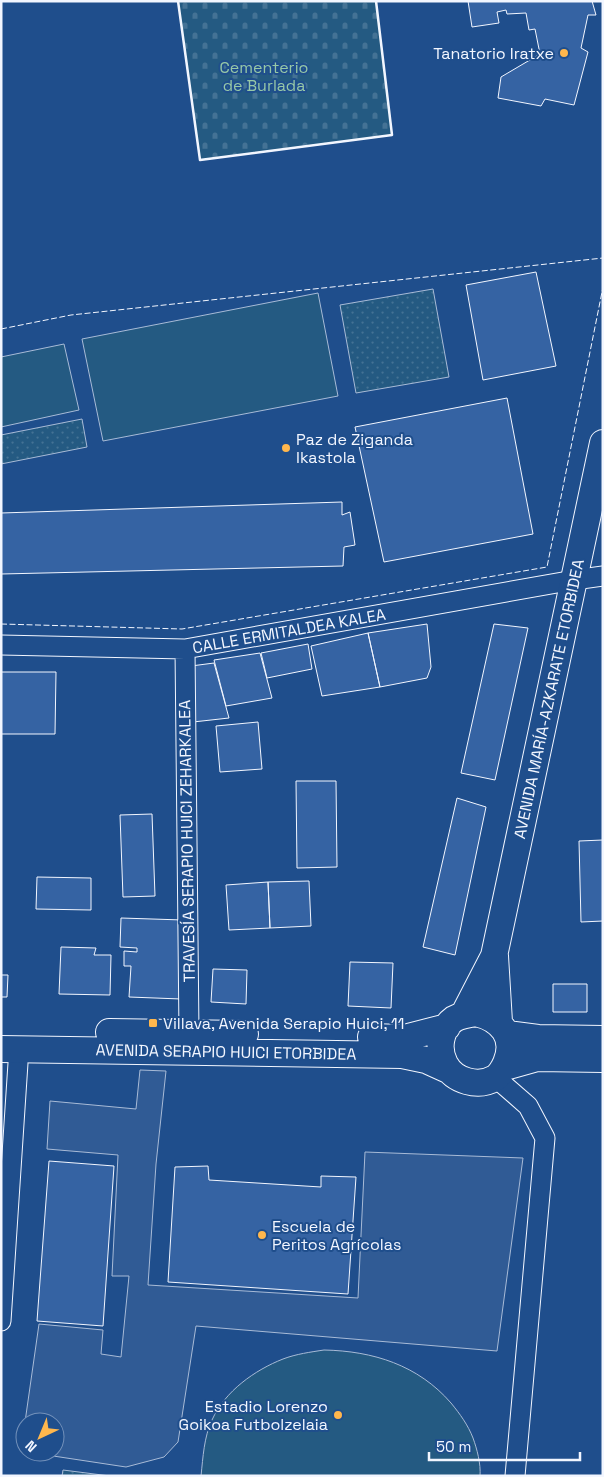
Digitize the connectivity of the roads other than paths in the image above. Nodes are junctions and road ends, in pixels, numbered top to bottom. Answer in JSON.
{"nodes":[{"id":1,"x":603,"y":443,"type":"edge"},
{"id":2,"x":603,"y":576,"type":"edge"},
{"id":3,"x":574,"y":580,"type":"junction"},
{"id":4,"x":1,"y":646,"type":"edge"},
{"id":5,"x":185,"y":649,"type":"junction"},
{"id":6,"x":494,"y":956,"type":"junction"},
{"id":7,"x":455,"y":1021,"type":"junction"},
{"id":8,"x":503,"y":1028,"type":"junction"},
{"id":9,"x":1,"y":1032,"type":"edge"},
{"id":10,"x":189,"y":1033,"type":"junction"},
{"id":11,"x":603,"y":1039,"type":"edge"},
{"id":12,"x":10,"y":1056,"type":"edge"},
{"id":13,"x":603,"y":1059,"type":"edge"},
{"id":14,"x":448,"y":1070,"type":"junction"},
{"id":15,"x":500,"y":1072,"type":"junction"},
{"id":16,"x":1,"y":1321,"type":"edge"},
{"id":17,"x":515,"y":1476,"type":"edge"}],
"edges":[{"from":1,"to":3,"type":"main road","name":"AVENIDA MARÍA-AZKARATE ETORBIDEA"},
{"from":2,"to":3,"type":"street","name":"CALLE ERMITALDEA KALEA"},
{"from":3,"to":5,"type":"street","name":"CALLE ERMITALDEA KALEA"},
{"from":3,"to":6,"type":"main road","name":"AVENIDA MARÍA-AZKARATE ETORBIDEA"},
{"from":4,"to":5,"type":"street","name":"CALLE ERMITALDEA KALEA"},
{"from":5,"to":10,"type":"street","name":"TRAVESÍA SERAPIO HUICI ZEHARKALEA"},
{"from":6,"to":7,"type":"main road","name":"AVENIDA MARÍA-AZKARATE ETORBIDEA"},
{"from":6,"to":8,"type":"main road","name":"AVENIDA MARÍA-AZKARATE ETORBIDEA"},
{"from":7,"to":8,"type":"main road"},
{"from":7,"to":10,"type":"main road","name":"AVENIDA SERAPIO HUICI ETORBIDEA"},
{"from":7,"to":14,"type":"main road"},
{"from":8,"to":11,"type":"main road"},
{"from":8,"to":15,"type":"main road"},
{"from":9,"to":10,"type":"main road","name":"AVENIDA SERAPIO HUICI ETORBIDEA"},
{"from":12,"to":14,"type":"main road","name":"AVENIDA SERAPIO HUICI ETORBIDEA"},
{"from":12,"to":16,"type":"street"},
{"from":13,"to":15,"type":"main road"},
{"from":14,"to":15,"type":"main road"},
{"from":15,"to":17,"type":"street"}]}
